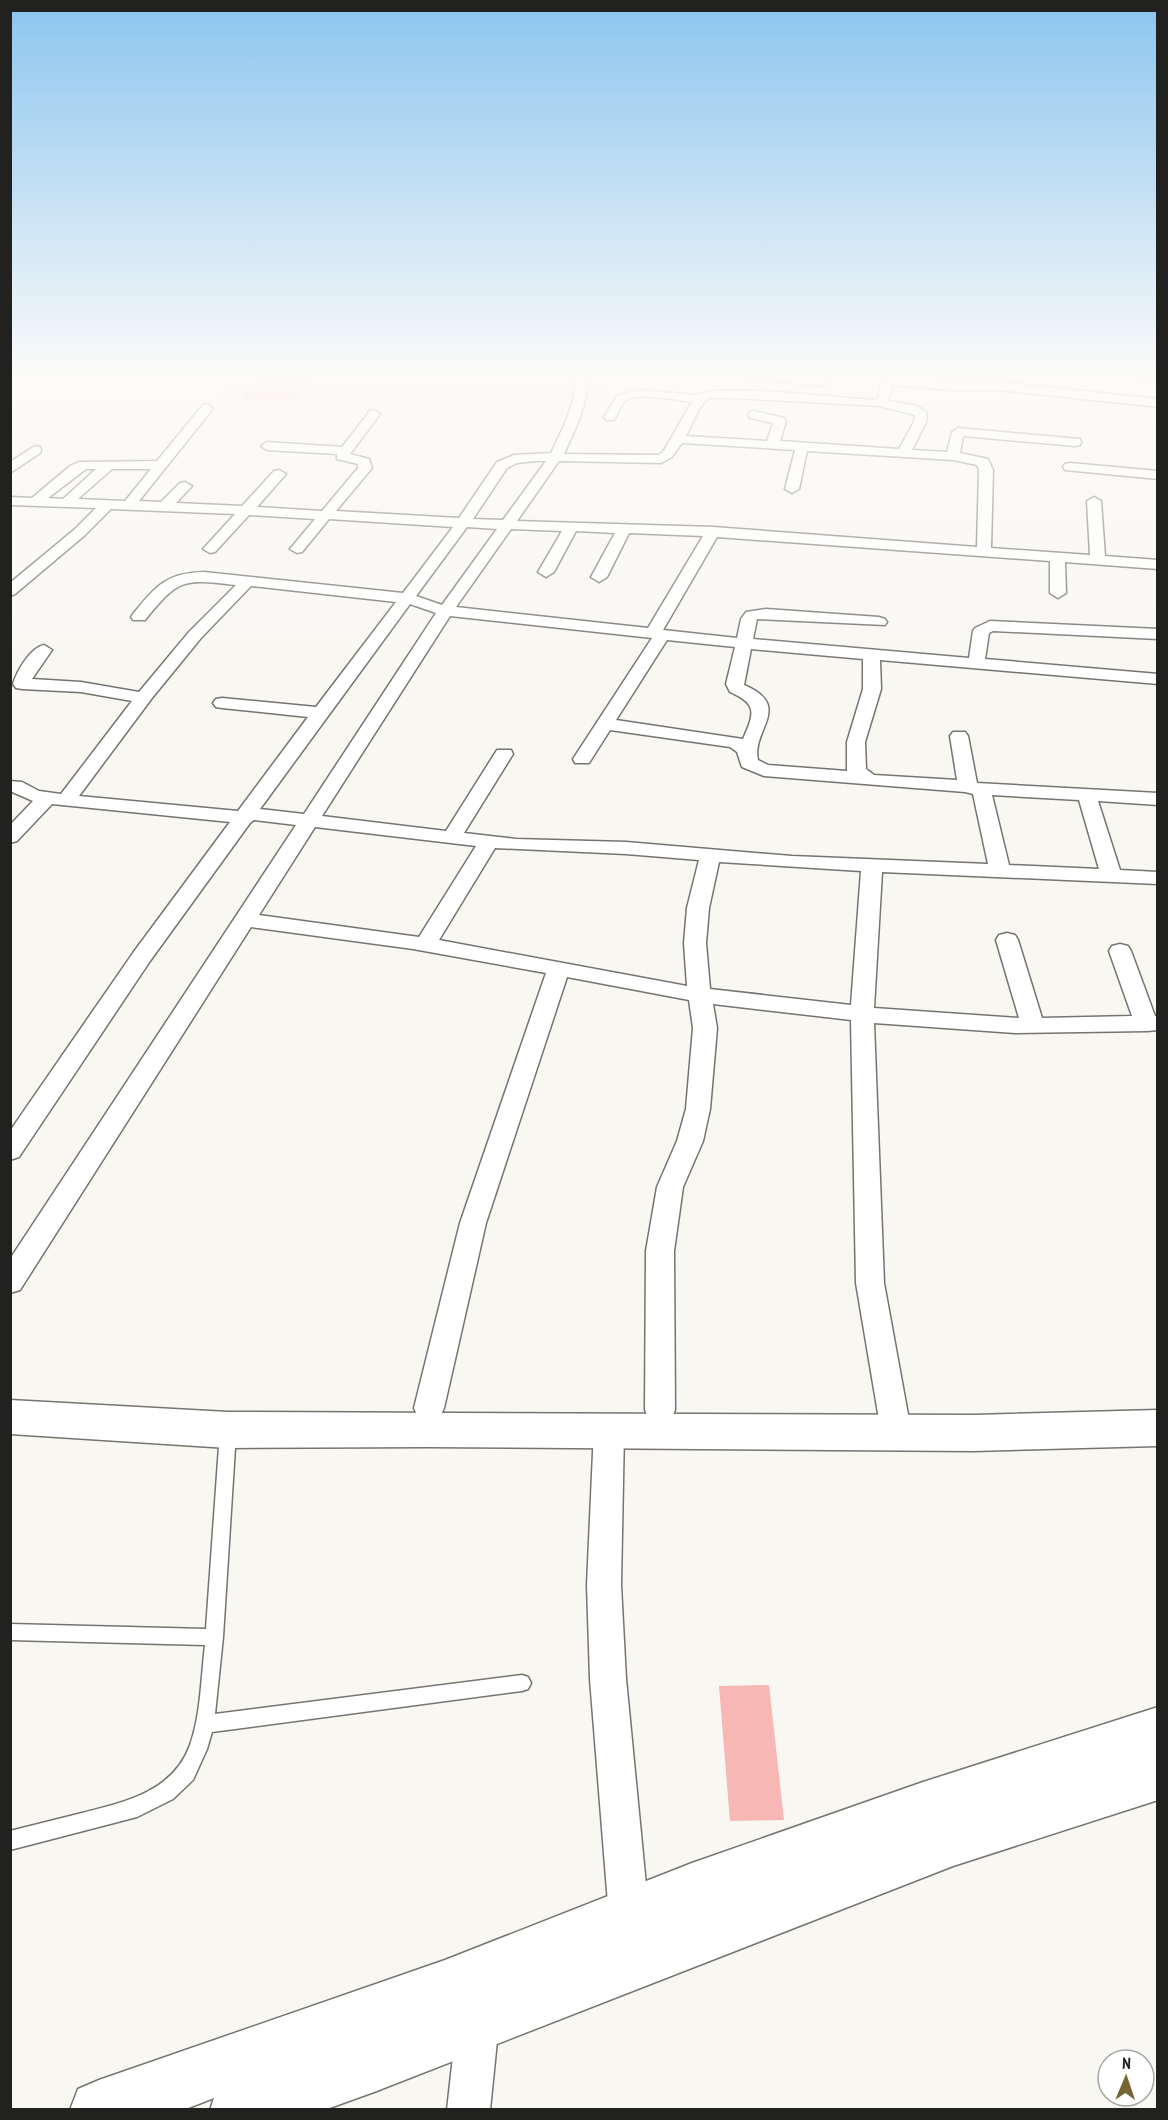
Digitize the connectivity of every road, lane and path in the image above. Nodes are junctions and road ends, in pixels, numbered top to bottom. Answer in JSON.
{"nodes":[{"id":1,"x":70,"y":474,"type":"edge"},
{"id":2,"x":99,"y":474,"type":"edge"},
{"id":3,"x":155,"y":474,"type":"edge"},
{"id":4,"x":279,"y":474,"type":"dead end"},
{"id":5,"x":358,"y":474,"type":"edge"},
{"id":6,"x":498,"y":474,"type":"edge"},
{"id":7,"x":543,"y":474,"type":"edge"},
{"id":8,"x":796,"y":474,"type":"edge"},
{"id":9,"x":985,"y":474,"type":"edge"},
{"id":10,"x":185,"y":486,"type":"dead end"},
{"id":11,"x":792,"y":489,"type":"dead end"},
{"id":12,"x":10,"y":501,"type":"edge"},
{"id":13,"x":1094,"y":501,"type":"dead end"},
{"id":14,"x":35,"y":502,"type":"junction"},
{"id":15,"x":66,"y":503,"type":"junction"},
{"id":16,"x":107,"y":505,"type":"junction"},
{"id":17,"x":129,"y":506,"type":"junction"},
{"id":18,"x":164,"y":507,"type":"junction"},
{"id":19,"x":246,"y":510,"type":"junction"},
{"id":20,"x":324,"y":515,"type":"junction"},
{"id":21,"x":463,"y":523,"type":"junction"},
{"id":22,"x":506,"y":525,"type":"junction"},
{"id":23,"x":571,"y":527,"type":"junction"},
{"id":24,"x":624,"y":529,"type":"junction"},
{"id":25,"x":713,"y":531,"type":"junction"},
{"id":26,"x":210,"y":549,"type":"dead end"},
{"id":27,"x":297,"y":549,"type":"dead end"},
{"id":28,"x":984,"y":551,"type":"junction"},
{"id":29,"x":1057,"y":557,"type":"junction"},
{"id":30,"x":1098,"y":560,"type":"junction"},
{"id":31,"x":1158,"y":565,"type":"edge"},
{"id":32,"x":546,"y":572,"type":"dead end"},
{"id":33,"x":598,"y":577,"type":"dead end"},
{"id":34,"x":248,"y":581,"type":"junction"},
{"id":35,"x":10,"y":591,"type":"edge"},
{"id":36,"x":1058,"y":593,"type":"dead end"},
{"id":37,"x":407,"y":598,"type":"junction"},
{"id":38,"x":445,"y":611,"type":"junction"},
{"id":39,"x":139,"y":617,"type":"dead end"},
{"id":40,"x":879,"y":622,"type":"dead end"},
{"id":41,"x":657,"y":634,"type":"junction"},
{"id":42,"x":1158,"y":634,"type":"edge"},
{"id":43,"x":743,"y":644,"type":"junction"},
{"id":44,"x":44,"y":650,"type":"dead end"},
{"id":45,"x":871,"y":656,"type":"junction"},
{"id":46,"x":976,"y":665,"type":"junction"},
{"id":47,"x":1158,"y":679,"type":"edge"},
{"id":48,"x":143,"y":698,"type":"junction"},
{"id":49,"x":222,"y":703,"type":"dead end"},
{"id":50,"x":320,"y":713,"type":"junction"},
{"id":51,"x":605,"y":724,"type":"junction"},
{"id":52,"x":959,"y":736,"type":"dead end"},
{"id":53,"x":746,"y":749,"type":"junction"},
{"id":54,"x":504,"y":754,"type":"dead end"},
{"id":55,"x":582,"y":759,"type":"dead end"},
{"id":56,"x":864,"y":778,"type":"junction"},
{"id":57,"x":15,"y":786,"type":"dead end"},
{"id":58,"x":973,"y":787,"type":"junction"},
{"id":59,"x":1088,"y":795,"type":"junction"},
{"id":60,"x":56,"y":799,"type":"junction"},
{"id":61,"x":1158,"y":799,"type":"edge"},
{"id":62,"x":247,"y":816,"type":"junction"},
{"id":63,"x":310,"y":821,"type":"junction"},
{"id":64,"x":10,"y":837,"type":"edge"},
{"id":65,"x":451,"y":838,"type":"junction"},
{"id":66,"x":488,"y":843,"type":"junction"},
{"id":67,"x":710,"y":855,"type":"junction"},
{"id":68,"x":872,"y":867,"type":"junction"},
{"id":69,"x":1000,"y":872,"type":"junction"},
{"id":70,"x":1111,"y":876,"type":"junction"},
{"id":71,"x":1158,"y":878,"type":"edge"},
{"id":72,"x":245,"y":920,"type":"junction"},
{"id":73,"x":1007,"y":940,"type":"dead end"},
{"id":74,"x":424,"y":945,"type":"junction"},
{"id":75,"x":1120,"y":951,"type":"dead end"},
{"id":76,"x":558,"y":970,"type":"junction"},
{"id":77,"x":699,"y":994,"type":"junction"},
{"id":78,"x":862,"y":1014,"type":"junction"},
{"id":79,"x":1152,"y":1024,"type":"edge"},
{"id":80,"x":1033,"y":1026,"type":"junction"},
{"id":81,"x":10,"y":1151,"type":"edge"},
{"id":82,"x":10,"y":1282,"type":"edge"},
{"id":83,"x":10,"y":1397,"type":"edge"},
{"id":84,"x":1158,"y":1407,"type":"edge"},
{"id":85,"x":429,"y":1408,"type":"junction"},
{"id":86,"x":660,"y":1410,"type":"junction"},
{"id":87,"x":10,"y":1417,"type":"edge"},
{"id":88,"x":894,"y":1421,"type":"junction"},
{"id":89,"x":1158,"y":1428,"type":"edge"},
{"id":90,"x":228,"y":1430,"type":"junction"},
{"id":91,"x":609,"y":1430,"type":"junction"},
{"id":92,"x":10,"y":1632,"type":"edge"},
{"id":93,"x":214,"y":1637,"type":"junction"},
{"id":94,"x":522,"y":1683,"type":"dead end"},
{"id":95,"x":205,"y":1724,"type":"junction"},
{"id":96,"x":1158,"y":1731,"type":"edge"},
{"id":97,"x":1158,"y":1774,"type":"edge"},
{"id":98,"x":10,"y":1841,"type":"edge"},
{"id":99,"x":629,"y":1916,"type":"junction"},
{"id":100,"x":481,"y":1999,"type":"junction"},
{"id":101,"x":99,"y":2109,"type":"edge"},
{"id":102,"x":238,"y":2109,"type":"edge"},
{"id":103,"x":468,"y":2109,"type":"edge"}],
"edges":[{"from":1,"to":14,"type":"street"},
{"from":2,"to":15,"type":"street"},
{"from":3,"to":17,"type":"street"},
{"from":4,"to":19,"type":"street"},
{"from":5,"to":20,"type":"street"},
{"from":6,"to":21,"type":"street"},
{"from":7,"to":22,"type":"street"},
{"from":8,"to":11,"type":"street"},
{"from":9,"to":28,"type":"street"},
{"from":10,"to":18,"type":"street"},
{"from":12,"to":14,"type":"street"},
{"from":13,"to":30,"type":"street"},
{"from":14,"to":15,"type":"street"},
{"from":15,"to":16,"type":"street"},
{"from":16,"to":17,"type":"street"},
{"from":16,"to":35,"type":"street"},
{"from":17,"to":18,"type":"street"},
{"from":18,"to":19,"type":"street"},
{"from":19,"to":20,"type":"street"},
{"from":19,"to":26,"type":"street"},
{"from":20,"to":21,"type":"street"},
{"from":20,"to":27,"type":"street"},
{"from":21,"to":22,"type":"street"},
{"from":21,"to":37,"type":"street"},
{"from":22,"to":23,"type":"street"},
{"from":22,"to":38,"type":"street"},
{"from":23,"to":24,"type":"street"},
{"from":23,"to":32,"type":"street"},
{"from":24,"to":25,"type":"street"},
{"from":24,"to":33,"type":"street"},
{"from":25,"to":28,"type":"street"},
{"from":25,"to":41,"type":"street"},
{"from":28,"to":29,"type":"street"},
{"from":29,"to":30,"type":"street"},
{"from":29,"to":36,"type":"street"},
{"from":30,"to":31,"type":"street"},
{"from":34,"to":37,"type":"street"},
{"from":34,"to":39,"type":"street"},
{"from":34,"to":48,"type":"street"},
{"from":37,"to":38,"type":"street"},
{"from":37,"to":50,"type":"street"},
{"from":38,"to":41,"type":"street"},
{"from":38,"to":63,"type":"street"},
{"from":40,"to":43,"type":"street"},
{"from":41,"to":43,"type":"street"},
{"from":41,"to":51,"type":"street"},
{"from":42,"to":46,"type":"street"},
{"from":43,"to":45,"type":"street"},
{"from":43,"to":53,"type":"street"},
{"from":44,"to":48,"type":"street"},
{"from":45,"to":46,"type":"street"},
{"from":45,"to":56,"type":"street"},
{"from":46,"to":47,"type":"street"},
{"from":48,"to":60,"type":"street"},
{"from":49,"to":50,"type":"street"},
{"from":50,"to":62,"type":"street"},
{"from":51,"to":53,"type":"street"},
{"from":51,"to":55,"type":"street"},
{"from":52,"to":58,"type":"street"},
{"from":53,"to":56,"type":"street"},
{"from":54,"to":65,"type":"street"},
{"from":56,"to":58,"type":"street"},
{"from":57,"to":60,"type":"street"},
{"from":58,"to":59,"type":"street"},
{"from":58,"to":69,"type":"street"},
{"from":59,"to":61,"type":"street"},
{"from":59,"to":70,"type":"street"},
{"from":60,"to":62,"type":"street"},
{"from":60,"to":64,"type":"street"},
{"from":62,"to":63,"type":"street"},
{"from":62,"to":81,"type":"street"},
{"from":63,"to":65,"type":"street"},
{"from":63,"to":72,"type":"street"},
{"from":65,"to":66,"type":"street"},
{"from":66,"to":67,"type":"street"},
{"from":66,"to":74,"type":"street"},
{"from":67,"to":68,"type":"street"},
{"from":67,"to":77,"type":"street"},
{"from":68,"to":69,"type":"street"},
{"from":68,"to":78,"type":"street"},
{"from":69,"to":70,"type":"street"},
{"from":70,"to":71,"type":"street"},
{"from":72,"to":74,"type":"street"},
{"from":72,"to":82,"type":"street"},
{"from":73,"to":80,"type":"street"},
{"from":74,"to":76,"type":"street"},
{"from":75,"to":79,"type":"street"},
{"from":76,"to":77,"type":"street"},
{"from":76,"to":85,"type":"street"},
{"from":77,"to":78,"type":"street"},
{"from":77,"to":86,"type":"street"},
{"from":78,"to":80,"type":"street"},
{"from":78,"to":88,"type":"street"},
{"from":79,"to":80,"type":"street"},
{"from":83,"to":85,"type":"main road"},
{"from":84,"to":88,"type":"main road"},
{"from":85,"to":86,"type":"main road"},
{"from":86,"to":88,"type":"main road"},
{"from":87,"to":90,"type":"main road"},
{"from":88,"to":89,"type":"main road"},
{"from":88,"to":91,"type":"main road"},
{"from":90,"to":91,"type":"main road"},
{"from":90,"to":93,"type":"lane"},
{"from":91,"to":99,"type":"street"},
{"from":92,"to":93,"type":"lane"},
{"from":93,"to":95,"type":"lane"},
{"from":94,"to":95,"type":"lane"},
{"from":95,"to":98,"type":"lane"},
{"from":96,"to":99,"type":"main road"},
{"from":97,"to":100,"type":"main road"},
{"from":99,"to":100,"type":"main road"},
{"from":100,"to":101,"type":"main road"},
{"from":100,"to":102,"type":"main road"},
{"from":100,"to":103,"type":"street"}]}
